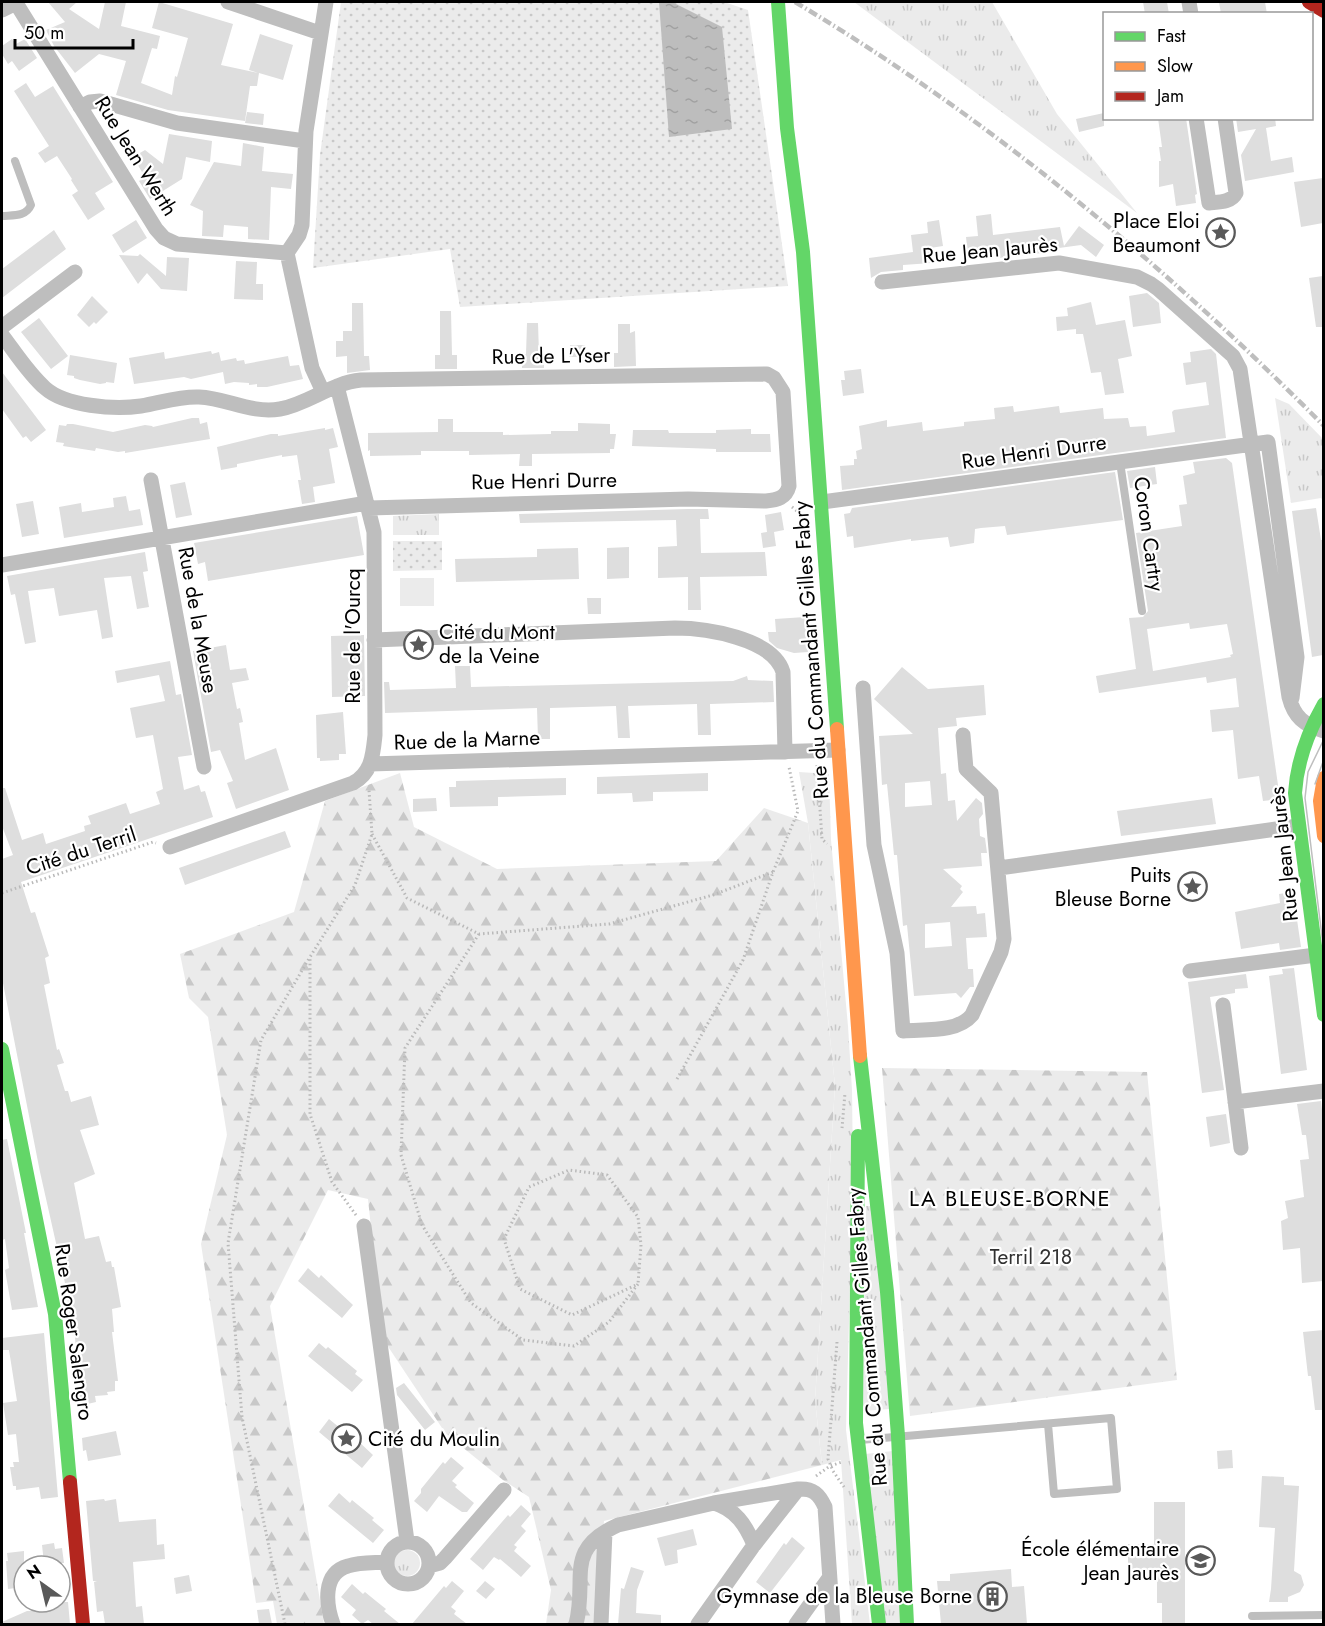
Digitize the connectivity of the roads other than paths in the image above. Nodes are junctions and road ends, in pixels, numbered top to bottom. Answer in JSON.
{"nodes":[{"id":1,"x":16,"y":2,"type":"edge"},
{"id":2,"x":228,"y":2,"type":"edge"},
{"id":3,"x":326,"y":2,"type":"edge"},
{"id":4,"x":778,"y":2,"type":"edge"},
{"id":5,"x":791,"y":2,"type":"edge"},
{"id":6,"x":1309,"y":2,"type":"edge"},
{"id":7,"x":2,"y":10,"type":"edge"},
{"id":8,"x":1323,"y":11,"type":"edge"},
{"id":9,"x":320,"y":33,"type":"junction"},
{"id":10,"x":788,"y":55,"type":"junction"},
{"id":11,"x":80,"y":107,"type":"junction"},
{"id":12,"x":1196,"y":120,"type":"edge"},
{"id":13,"x":1225,"y":120,"type":"edge"},
{"id":14,"x":305,"y":141,"type":"junction"},
{"id":15,"x":15,"y":160,"type":"dead end"},
{"id":16,"x":2,"y":216,"type":"edge"},
{"id":17,"x":287,"y":253,"type":"junction"},
{"id":18,"x":75,"y":272,"type":"dead end"},
{"id":19,"x":882,"y":282,"type":"dead end"},
{"id":20,"x":2,"y":327,"type":"edge"},
{"id":21,"x":2,"y":335,"type":"edge"},
{"id":22,"x":337,"y":386,"type":"junction"},
{"id":23,"x":322,"y":392,"type":"junction"},
{"id":24,"x":1252,"y":444,"type":"junction"},
{"id":25,"x":1120,"y":462,"type":"junction"},
{"id":26,"x":151,"y":480,"type":"dead end"},
{"id":27,"x":785,"y":494,"type":"joint"},
{"id":28,"x":822,"y":502,"type":"junction"},
{"id":29,"x":368,"y":505,"type":"junction"},
{"id":30,"x":162,"y":538,"type":"junction"},
{"id":31,"x":2,"y":565,"type":"edge"},
{"id":32,"x":1142,"y":611,"type":"dead end"},
{"id":33,"x":374,"y":640,"type":"junction"},
{"id":34,"x":863,"y":688,"type":"dead end"},
{"id":35,"x":1323,"y":704,"type":"edge"},
{"id":36,"x":1317,"y":729,"type":"edge"},
{"id":37,"x":963,"y":735,"type":"dead end"},
{"id":38,"x":838,"y":750,"type":"junction"},
{"id":39,"x":785,"y":752,"type":"junction"},
{"id":40,"x":204,"y":767,"type":"dead end"},
{"id":41,"x":368,"y":769,"type":"junction"},
{"id":42,"x":1323,"y":778,"type":"edge"},
{"id":43,"x":1298,"y":826,"type":"junction"},
{"id":44,"x":1323,"y":836,"type":"edge"},
{"id":45,"x":170,"y":846,"type":"road end"},
{"id":46,"x":999,"y":868,"type":"junction"},
{"id":47,"x":1316,"y":955,"type":"junction"},
{"id":48,"x":1190,"y":972,"type":"dead end"},
{"id":49,"x":1223,"y":1005,"type":"dead end"},
{"id":50,"x":1323,"y":1015,"type":"edge"},
{"id":51,"x":860,"y":1046,"type":"junction"},
{"id":52,"x":2,"y":1049,"type":"edge"},
{"id":53,"x":1323,"y":1091,"type":"edge"},
{"id":54,"x":1235,"y":1102,"type":"junction"},
{"id":55,"x":1241,"y":1148,"type":"dead end"},
{"id":56,"x":364,"y":1226,"type":"road end"},
{"id":57,"x":1048,"y":1424,"type":"junction"},
{"id":58,"x":898,"y":1436,"type":"junction"},
{"id":59,"x":858,"y":1440,"type":"junction"},
{"id":60,"x":798,"y":1489,"type":"junction"},
{"id":61,"x":504,"y":1490,"type":"dead end"},
{"id":62,"x":714,"y":1503,"type":"junction"},
{"id":63,"x":605,"y":1532,"type":"junction"},
{"id":64,"x":407,"y":1541,"type":"junction"},
{"id":65,"x":754,"y":1545,"type":"junction"},
{"id":66,"x":387,"y":1562,"type":"junction"},
{"id":67,"x":429,"y":1566,"type":"junction"},
{"id":68,"x":829,"y":1578,"type":"junction"},
{"id":69,"x":1323,"y":1615,"type":"edge"},
{"id":70,"x":1252,"y":1616,"type":"dead end"},
{"id":71,"x":83,"y":1624,"type":"edge"},
{"id":72,"x":333,"y":1624,"type":"edge"},
{"id":73,"x":576,"y":1624,"type":"edge"},
{"id":74,"x":601,"y":1624,"type":"edge"},
{"id":75,"x":698,"y":1624,"type":"edge"},
{"id":76,"x":796,"y":1624,"type":"edge"},
{"id":77,"x":833,"y":1624,"type":"edge"},
{"id":78,"x":879,"y":1624,"type":"edge"},
{"id":79,"x":908,"y":1624,"type":"edge"}],
"edges":[{"from":1,"to":7,"type":"street","name":"Rue Jean Werth"},
{"from":1,"to":11,"type":"street","name":"Rue Jean Werth"},
{"from":2,"to":9,"type":"street"},
{"from":3,"to":9,"type":"street"},
{"from":4,"to":10,"type":"street","name":"Rue du Commandant Gilles Fabry"},
{"from":5,"to":10,"type":"street","name":"Rue du Commandant Gilles Fabry"},
{"from":6,"to":8,"type":"street"},
{"from":9,"to":14,"type":"street"},
{"from":10,"to":28,"type":"street","name":"Rue du Commandant Gilles Fabry"},
{"from":11,"to":14,"type":"street"},
{"from":11,"to":17,"type":"street","name":"Rue Jean Werth"},
{"from":12,"to":13,"type":"street"},
{"from":14,"to":17,"type":"street"},
{"from":15,"to":16,"type":"lane"},
{"from":17,"to":23,"type":"street"},
{"from":18,"to":20,"type":"street"},
{"from":19,"to":24,"type":"street","name":"Rue Jean Jaurès"},
{"from":21,"to":23,"type":"street","name":"Rue de L'Yser"},
{"from":22,"to":23,"type":"street","name":"Rue de L'Yser"},
{"from":22,"to":27,"type":"street","name":"Rue de L'Yser"},
{"from":22,"to":29,"type":"street","name":"Rue de l'Ourcq"},
{"from":24,"to":25,"type":"street","name":"Rue Henri Durre"},
{"from":24,"to":36,"type":"street","name":"Rue Jean Jaurès"},
{"from":25,"to":28,"type":"street","name":"Rue Henri Durre"},
{"from":25,"to":32,"type":"lane","name":"Coron Cartry"},
{"from":26,"to":30,"type":"street","name":"Rue de la Meuse"},
{"from":27,"to":29,"type":"street","name":"Rue Henri Durre"},
{"from":28,"to":38,"type":"street","name":"Rue du Commandant Gilles Fabry"},
{"from":29,"to":30,"type":"street","name":"Rue Henri Durre"},
{"from":29,"to":33,"type":"street","name":"Rue de l'Ourcq"},
{"from":30,"to":31,"type":"street","name":"Rue Henri Durre"},
{"from":30,"to":40,"type":"street","name":"Rue de la Meuse"},
{"from":33,"to":39,"type":"street"},
{"from":33,"to":41,"type":"street","name":"Rue de l'Ourcq"},
{"from":34,"to":46,"type":"street"},
{"from":35,"to":36,"type":"street","name":"Rue Jean Jaurès"},
{"from":36,"to":43,"type":"street","name":"Rue Jean Jaurès"},
{"from":37,"to":46,"type":"street"},
{"from":38,"to":39,"type":"street","name":"Rue de la Marne"},
{"from":38,"to":51,"type":"street","name":"Rue du Commandant Gilles Fabry"},
{"from":39,"to":41,"type":"street","name":"Rue de la Marne"},
{"from":41,"to":45,"type":"street","name":"Rue de la Marne"},
{"from":42,"to":44,"type":"street","name":"Rue Jean Jaurès"},
{"from":43,"to":46,"type":"street"},
{"from":43,"to":47,"type":"street","name":"Rue Jean Jaurès"},
{"from":47,"to":48,"type":"street"},
{"from":47,"to":50,"type":"street","name":"Rue Jean Jaurès"},
{"from":49,"to":54,"type":"street"},
{"from":51,"to":58,"type":"street","name":"Rue du Commandant Gilles Fabry"},
{"from":51,"to":59,"type":"street","name":"Rue du Commandant Gilles Fabry"},
{"from":52,"to":71,"type":"street","name":"Rue Roger Salengro"},
{"from":53,"to":54,"type":"street"},
{"from":54,"to":55,"type":"street"},
{"from":56,"to":64,"type":"street"},
{"from":57,"to":57,"type":"lane"},
{"from":57,"to":58,"type":"lane"},
{"from":58,"to":59,"type":"lane"},
{"from":58,"to":79,"type":"street","name":"Rue du Commandant Gilles Fabry"},
{"from":59,"to":78,"type":"street","name":"Rue du Commandant Gilles Fabry"},
{"from":60,"to":62,"type":"street"},
{"from":60,"to":65,"type":"street"},
{"from":60,"to":68,"type":"street"},
{"from":61,"to":67,"type":"street"},
{"from":62,"to":63,"type":"street"},
{"from":62,"to":65,"type":"street"},
{"from":63,"to":73,"type":"street"},
{"from":63,"to":74,"type":"street"},
{"from":64,"to":66,"type":"street"},
{"from":64,"to":67,"type":"street"},
{"from":65,"to":75,"type":"street"},
{"from":66,"to":67,"type":"street"},
{"from":66,"to":72,"type":"street"},
{"from":68,"to":76,"type":"street"},
{"from":68,"to":77,"type":"street"},
{"from":69,"to":70,"type":"lane"}]}
